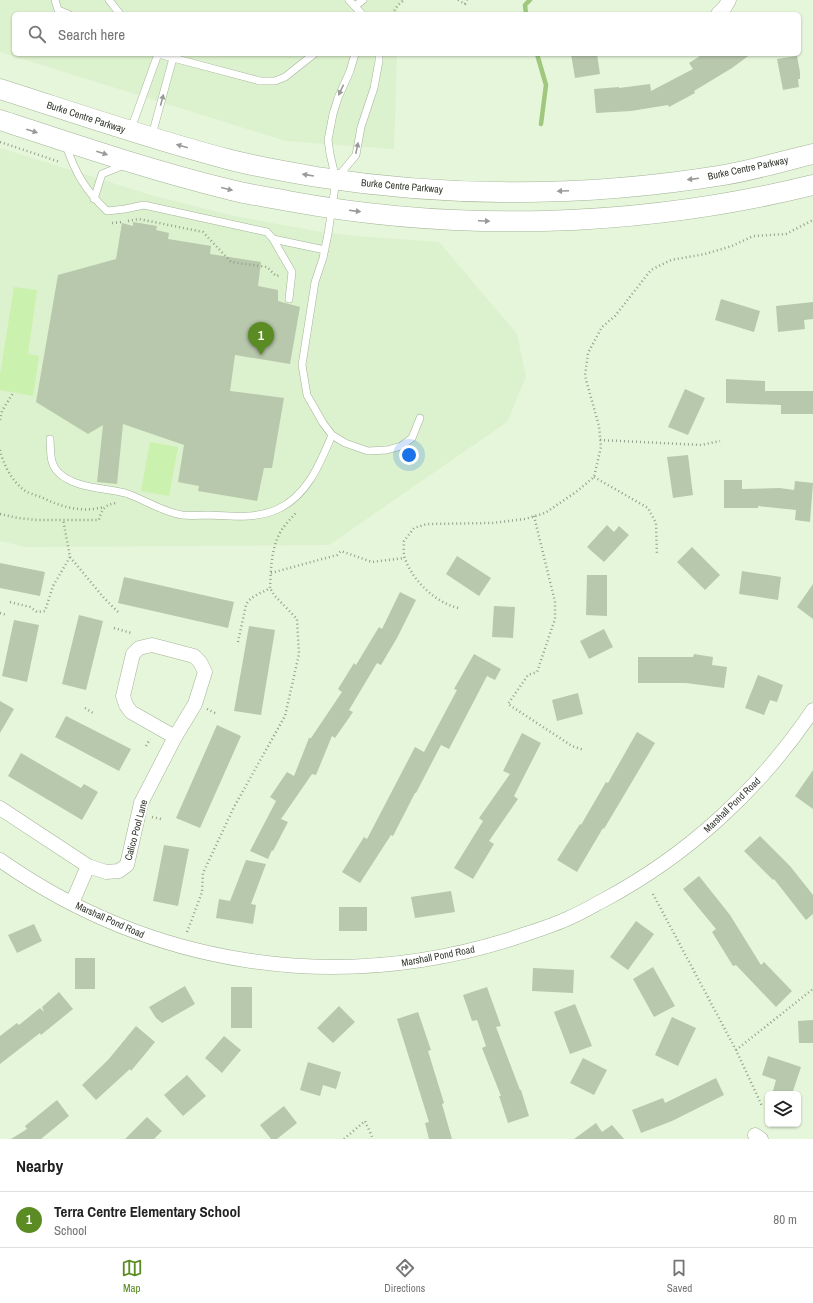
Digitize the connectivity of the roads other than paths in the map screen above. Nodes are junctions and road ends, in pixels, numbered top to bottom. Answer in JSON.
{"nodes":[{"id":1,"x":55,"y":0,"type":"edge"},
{"id":2,"x":110,"y":0,"type":"edge"},
{"id":3,"x":349,"y":0,"type":"edge"},
{"id":4,"x":363,"y":0,"type":"edge"},
{"id":5,"x":729,"y":0,"type":"edge"},
{"id":6,"x":354,"y":6,"type":"junction"},
{"id":7,"x":63,"y":12,"type":"edge"},
{"id":8,"x":119,"y":12,"type":"edge"},
{"id":9,"x":360,"y":12,"type":"edge"},
{"id":10,"x":720,"y":12,"type":"edge"},
{"id":11,"x":157,"y":56,"type":"edge"},
{"id":12,"x":166,"y":56,"type":"edge"},
{"id":13,"x":311,"y":56,"type":"edge"},
{"id":14,"x":354,"y":56,"type":"edge"},
{"id":15,"x":379,"y":56,"type":"edge"},
{"id":16,"x":174,"y":58,"type":"junction"},
{"id":17,"x":0,"y":89,"type":"edge"},
{"id":18,"x":0,"y":120,"type":"edge"},
{"id":19,"x":130,"y":131,"type":"junction"},
{"id":20,"x":151,"y":138,"type":"junction"},
{"id":21,"x":65,"y":141,"type":"junction"},
{"id":22,"x":813,"y":154,"type":"edge"},
{"id":23,"x":130,"y":162,"type":"junction"},
{"id":24,"x":336,"y":180,"type":"junction"},
{"id":25,"x":813,"y":185,"type":"edge"},
{"id":26,"x":94,"y":199,"type":"junction"},
{"id":27,"x":331,"y":209,"type":"junction"},
{"id":28,"x":273,"y":239,"type":"junction"},
{"id":29,"x":324,"y":250,"type":"junction"},
{"id":30,"x":289,"y":300,"type":"dead end"},
{"id":31,"x":420,"y":418,"type":"dead end"},
{"id":32,"x":332,"y":435,"type":"junction"},
{"id":33,"x":50,"y":439,"type":"dead end"},
{"id":34,"x":813,"y":710,"type":"edge"},
{"id":35,"x":175,"y":737,"type":"junction"},
{"id":36,"x":0,"y":808,"type":"edge"},
{"id":37,"x":0,"y":860,"type":"edge"},
{"id":38,"x":88,"y":866,"type":"junction"},
{"id":39,"x":72,"y":903,"type":"junction"}],
"edges":[{"from":1,"to":7,"type":"lane"},
{"from":2,"to":8,"type":"lane"},
{"from":3,"to":6,"type":"lane"},
{"from":4,"to":6,"type":"lane"},
{"from":5,"to":10,"type":"street"},
{"from":6,"to":9,"type":"lane"},
{"from":11,"to":19,"type":"lane"},
{"from":12,"to":16,"type":"lane"},
{"from":13,"to":16,"type":"lane"},
{"from":14,"to":24,"type":"lane","one_way":true},
{"from":24,"to":15,"type":"lane","one_way":true},
{"from":20,"to":16,"type":"lane","one_way":true},
{"from":17,"to":19,"type":"main road","name":"Burke Centre Parkway"},
{"from":18,"to":21,"type":"main road","one_way":true},
{"from":19,"to":20,"type":"main road","name":"Burke Centre Parkway"},
{"from":24,"to":20,"type":"main road","name":"Burke Centre Parkway","one_way":true},
{"from":21,"to":23,"type":"main road","one_way":true},
{"from":21,"to":26,"type":"lane"},
{"from":22,"to":24,"type":"main road","name":"Burke Centre Parkway","one_way":true},
{"from":23,"to":26,"type":"lane"},
{"from":23,"to":27,"type":"main road","one_way":true},
{"from":24,"to":27,"type":"lane"},
{"from":27,"to":25,"type":"main road","one_way":true},
{"from":26,"to":28,"type":"lane"},
{"from":27,"to":29,"type":"lane"},
{"from":28,"to":29,"type":"lane"},
{"from":28,"to":30,"type":"lane"},
{"from":29,"to":32,"type":"lane"},
{"from":31,"to":32,"type":"lane"},
{"from":32,"to":33,"type":"lane"},
{"from":34,"to":39,"type":"street","name":"Marshall Pond Road"},
{"from":35,"to":35,"type":"street","name":"Calico Pool Lane"},
{"from":35,"to":38,"type":"street","name":"Calico Pool Lane"},
{"from":36,"to":38,"type":"street","name":"Calico Pool Lane"},
{"from":37,"to":39,"type":"street","name":"Marshall Pond Road"},
{"from":38,"to":39,"type":"street"}]}
